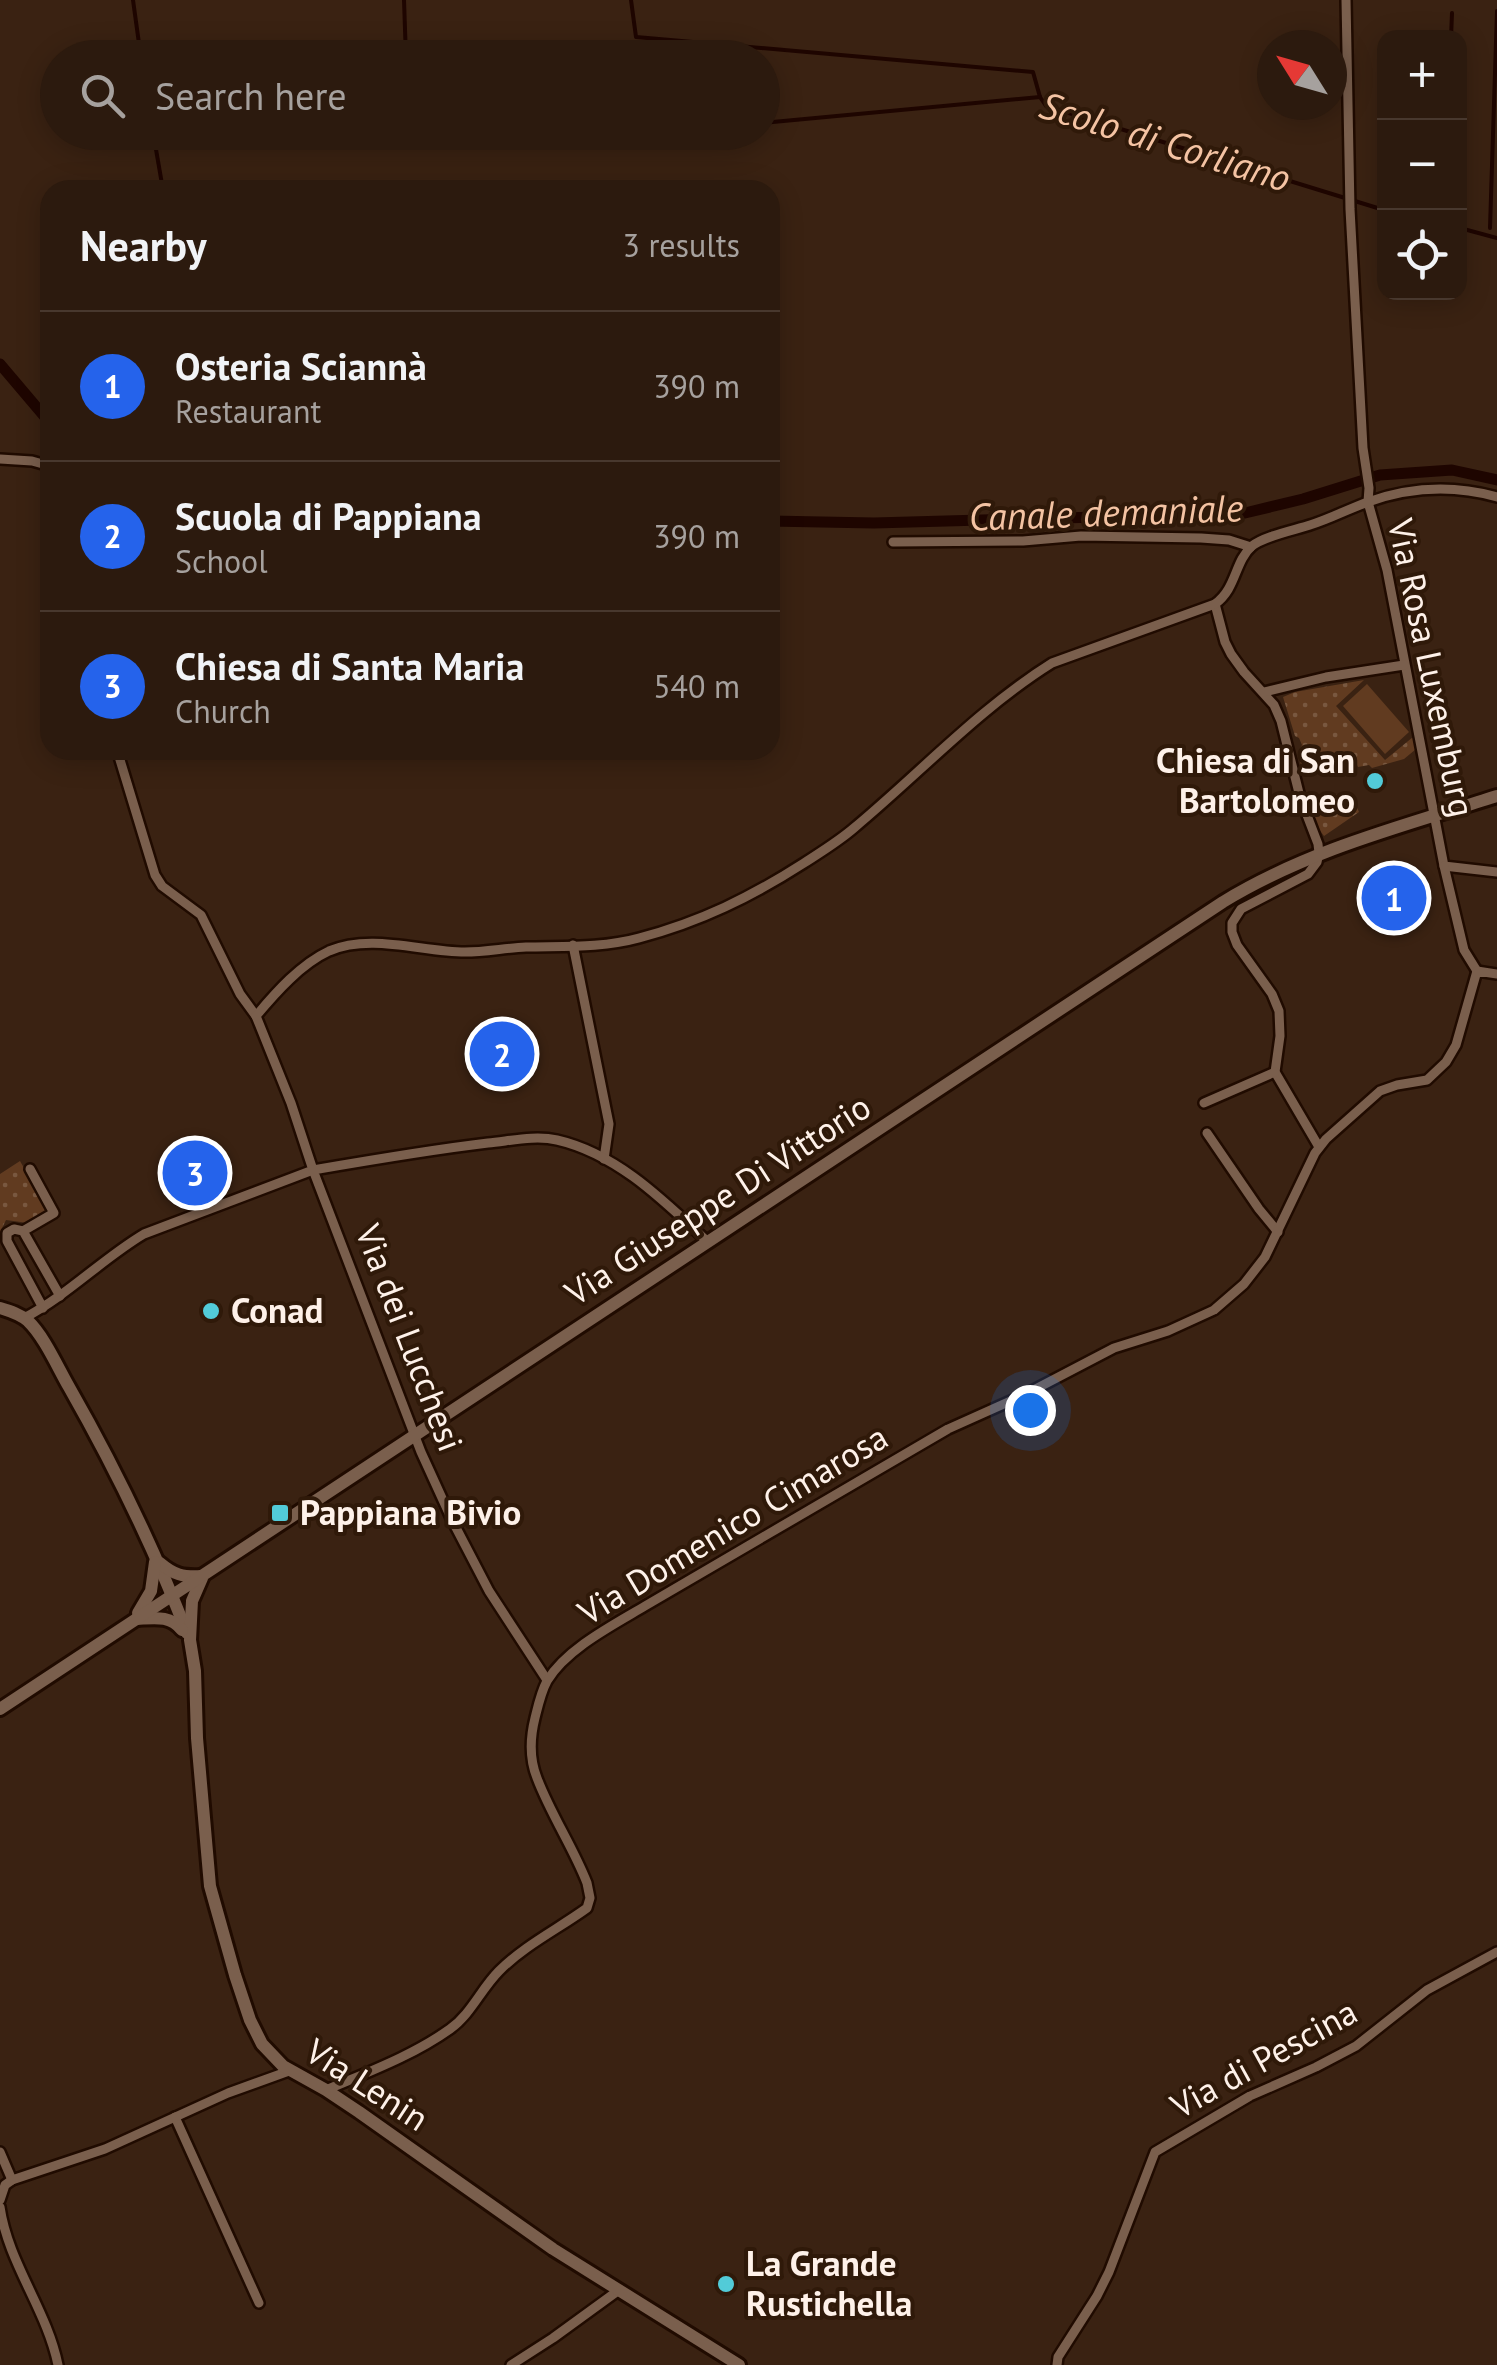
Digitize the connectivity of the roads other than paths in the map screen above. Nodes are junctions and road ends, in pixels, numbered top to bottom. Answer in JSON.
{"nodes":[{"id":1,"x":1346,"y":0,"type":"edge"},
{"id":2,"x":0,"y":459,"type":"edge"},
{"id":3,"x":40,"y":463,"type":"edge"},
{"id":4,"x":1497,"y":497,"type":"edge"},
{"id":5,"x":1368,"y":502,"type":"junction"},
{"id":6,"x":894,"y":542,"type":"dead end"},
{"id":7,"x":1251,"y":547,"type":"junction"},
{"id":8,"x":1216,"y":604,"type":"junction"},
{"id":9,"x":1404,"y":664,"type":"junction"},
{"id":10,"x":1264,"y":692,"type":"junction"},
{"id":11,"x":120,"y":760,"type":"edge"},
{"id":12,"x":1497,"y":796,"type":"edge"},
{"id":13,"x":1432,"y":817,"type":"junction"},
{"id":14,"x":1319,"y":853,"type":"junction"},
{"id":15,"x":1444,"y":866,"type":"junction"},
{"id":16,"x":1497,"y":872,"type":"edge"},
{"id":17,"x":573,"y":945,"type":"junction"},
{"id":18,"x":1477,"y":971,"type":"junction"},
{"id":19,"x":1497,"y":974,"type":"edge"},
{"id":20,"x":256,"y":1016,"type":"junction"},
{"id":21,"x":1275,"y":1072,"type":"junction"},
{"id":22,"x":1204,"y":1103,"type":"dead end"},
{"id":23,"x":1207,"y":1133,"type":"dead end"},
{"id":24,"x":1319,"y":1147,"type":"junction"},
{"id":25,"x":604,"y":1159,"type":"junction"},
{"id":26,"x":30,"y":1169,"type":"dead end"},
{"id":27,"x":313,"y":1170,"type":"junction"},
{"id":28,"x":23,"y":1231,"type":"junction"},
{"id":29,"x":1278,"y":1232,"type":"junction"},
{"id":30,"x":708,"y":1242,"type":"junction"},
{"id":31,"x":60,"y":1296,"type":"junction"},
{"id":32,"x":0,"y":1308,"type":"edge"},
{"id":33,"x":43,"y":1308,"type":"junction"},
{"id":34,"x":24,"y":1318,"type":"junction"},
{"id":35,"x":416,"y":1434,"type":"junction"},
{"id":36,"x":155,"y":1558,"type":"junction"},
{"id":37,"x":203,"y":1575,"type":"junction"},
{"id":38,"x":173,"y":1596,"type":"junction"},
{"id":39,"x":134,"y":1620,"type":"junction"},
{"id":40,"x":190,"y":1640,"type":"junction"},
{"id":41,"x":548,"y":1680,"type":"junction"},
{"id":42,"x":0,"y":1709,"type":"edge"},
{"id":43,"x":1497,"y":1952,"type":"edge"},
{"id":44,"x":289,"y":2070,"type":"junction"},
{"id":45,"x":326,"y":2090,"type":"junction"},
{"id":46,"x":175,"y":2117,"type":"junction"},
{"id":47,"x":0,"y":2152,"type":"edge"},
{"id":48,"x":3,"y":2193,"type":"edge"},
{"id":49,"x":619,"y":2290,"type":"junction"},
{"id":50,"x":259,"y":2303,"type":"dead end"},
{"id":51,"x":58,"y":2365,"type":"edge"},
{"id":52,"x":511,"y":2365,"type":"edge"},
{"id":53,"x":739,"y":2365,"type":"edge"},
{"id":54,"x":1057,"y":2365,"type":"edge"}],
"edges":[{"from":1,"to":5,"type":"street","name":"Via Rosa Luxemburg"},
{"from":2,"to":3,"type":"street"},
{"from":4,"to":5,"type":"street"},
{"from":5,"to":7,"type":"street"},
{"from":5,"to":9,"type":"street","name":"Via Rosa Luxemburg"},
{"from":6,"to":7,"type":"street"},
{"from":7,"to":8,"type":"street"},
{"from":8,"to":10,"type":"street"},
{"from":8,"to":17,"type":"street"},
{"from":9,"to":10,"type":"street"},
{"from":9,"to":13,"type":"street","name":"Via Rosa Luxemburg"},
{"from":10,"to":14,"type":"street"},
{"from":11,"to":20,"type":"street","name":"Via dei Lucchesi"},
{"from":12,"to":13,"type":"main road","name":"Via Giuseppe Di Vittorio"},
{"from":13,"to":14,"type":"main road","name":"Via Giuseppe Di Vittorio"},
{"from":13,"to":15,"type":"street","name":"Via Rosa Luxemburg"},
{"from":14,"to":21,"type":"street"},
{"from":14,"to":30,"type":"main road","name":"Via Giuseppe Di Vittorio"},
{"from":15,"to":16,"type":"street","name":"Via Rosa Luxemburg"},
{"from":15,"to":18,"type":"street"},
{"from":17,"to":20,"type":"street"},
{"from":17,"to":25,"type":"street"},
{"from":18,"to":19,"type":"street"},
{"from":18,"to":24,"type":"street","name":"Via Domenico Cimarosa"},
{"from":20,"to":27,"type":"street","name":"Via dei Lucchesi"},
{"from":21,"to":22,"type":"street"},
{"from":21,"to":24,"type":"street"},
{"from":23,"to":29,"type":"street"},
{"from":24,"to":29,"type":"street","name":"Via Domenico Cimarosa"},
{"from":25,"to":27,"type":"street"},
{"from":25,"to":30,"type":"street"},
{"from":26,"to":28,"type":"street"},
{"from":27,"to":31,"type":"street"},
{"from":27,"to":35,"type":"street","name":"Via dei Lucchesi"},
{"from":28,"to":31,"type":"street"},
{"from":28,"to":33,"type":"street"},
{"from":29,"to":41,"type":"street","name":"Via Domenico Cimarosa"},
{"from":30,"to":35,"type":"main road","name":"Via Giuseppe Di Vittorio"},
{"from":31,"to":33,"type":"street"},
{"from":32,"to":34,"type":"main road"},
{"from":33,"to":34,"type":"street"},
{"from":34,"to":36,"type":"main road","name":"Via Lenin"},
{"from":35,"to":37,"type":"main road","name":"Via Giuseppe Di Vittorio"},
{"from":35,"to":41,"type":"street","name":"Via dei Lucchesi"},
{"from":36,"to":37,"type":"main road"},
{"from":36,"to":38,"type":"main road","name":"Via Lenin"},
{"from":36,"to":39,"type":"main road"},
{"from":37,"to":38,"type":"main road","name":"Via Giuseppe Di Vittorio"},
{"from":37,"to":40,"type":"main road","name":"Via Lenin"},
{"from":38,"to":39,"type":"main road","name":"Via Giuseppe Di Vittorio"},
{"from":38,"to":40,"type":"main road","name":"Via Lenin"},
{"from":39,"to":40,"type":"main road"},
{"from":39,"to":42,"type":"main road","name":"Via Giuseppe Di Vittorio"},
{"from":40,"to":44,"type":"main road","name":"Via Lenin"},
{"from":41,"to":45,"type":"street","name":"Via Domenico Cimarosa"},
{"from":43,"to":54,"type":"street","name":"Via di Pescina"},
{"from":44,"to":45,"type":"main road","name":"Via Lenin"},
{"from":44,"to":46,"type":"street"},
{"from":45,"to":49,"type":"main road","name":"Via Lenin"},
{"from":46,"to":48,"type":"street"},
{"from":46,"to":50,"type":"street"},
{"from":47,"to":48,"type":"street"},
{"from":48,"to":51,"type":"street"},
{"from":49,"to":52,"type":"street"},
{"from":49,"to":53,"type":"main road","name":"Via Lenin"}]}
